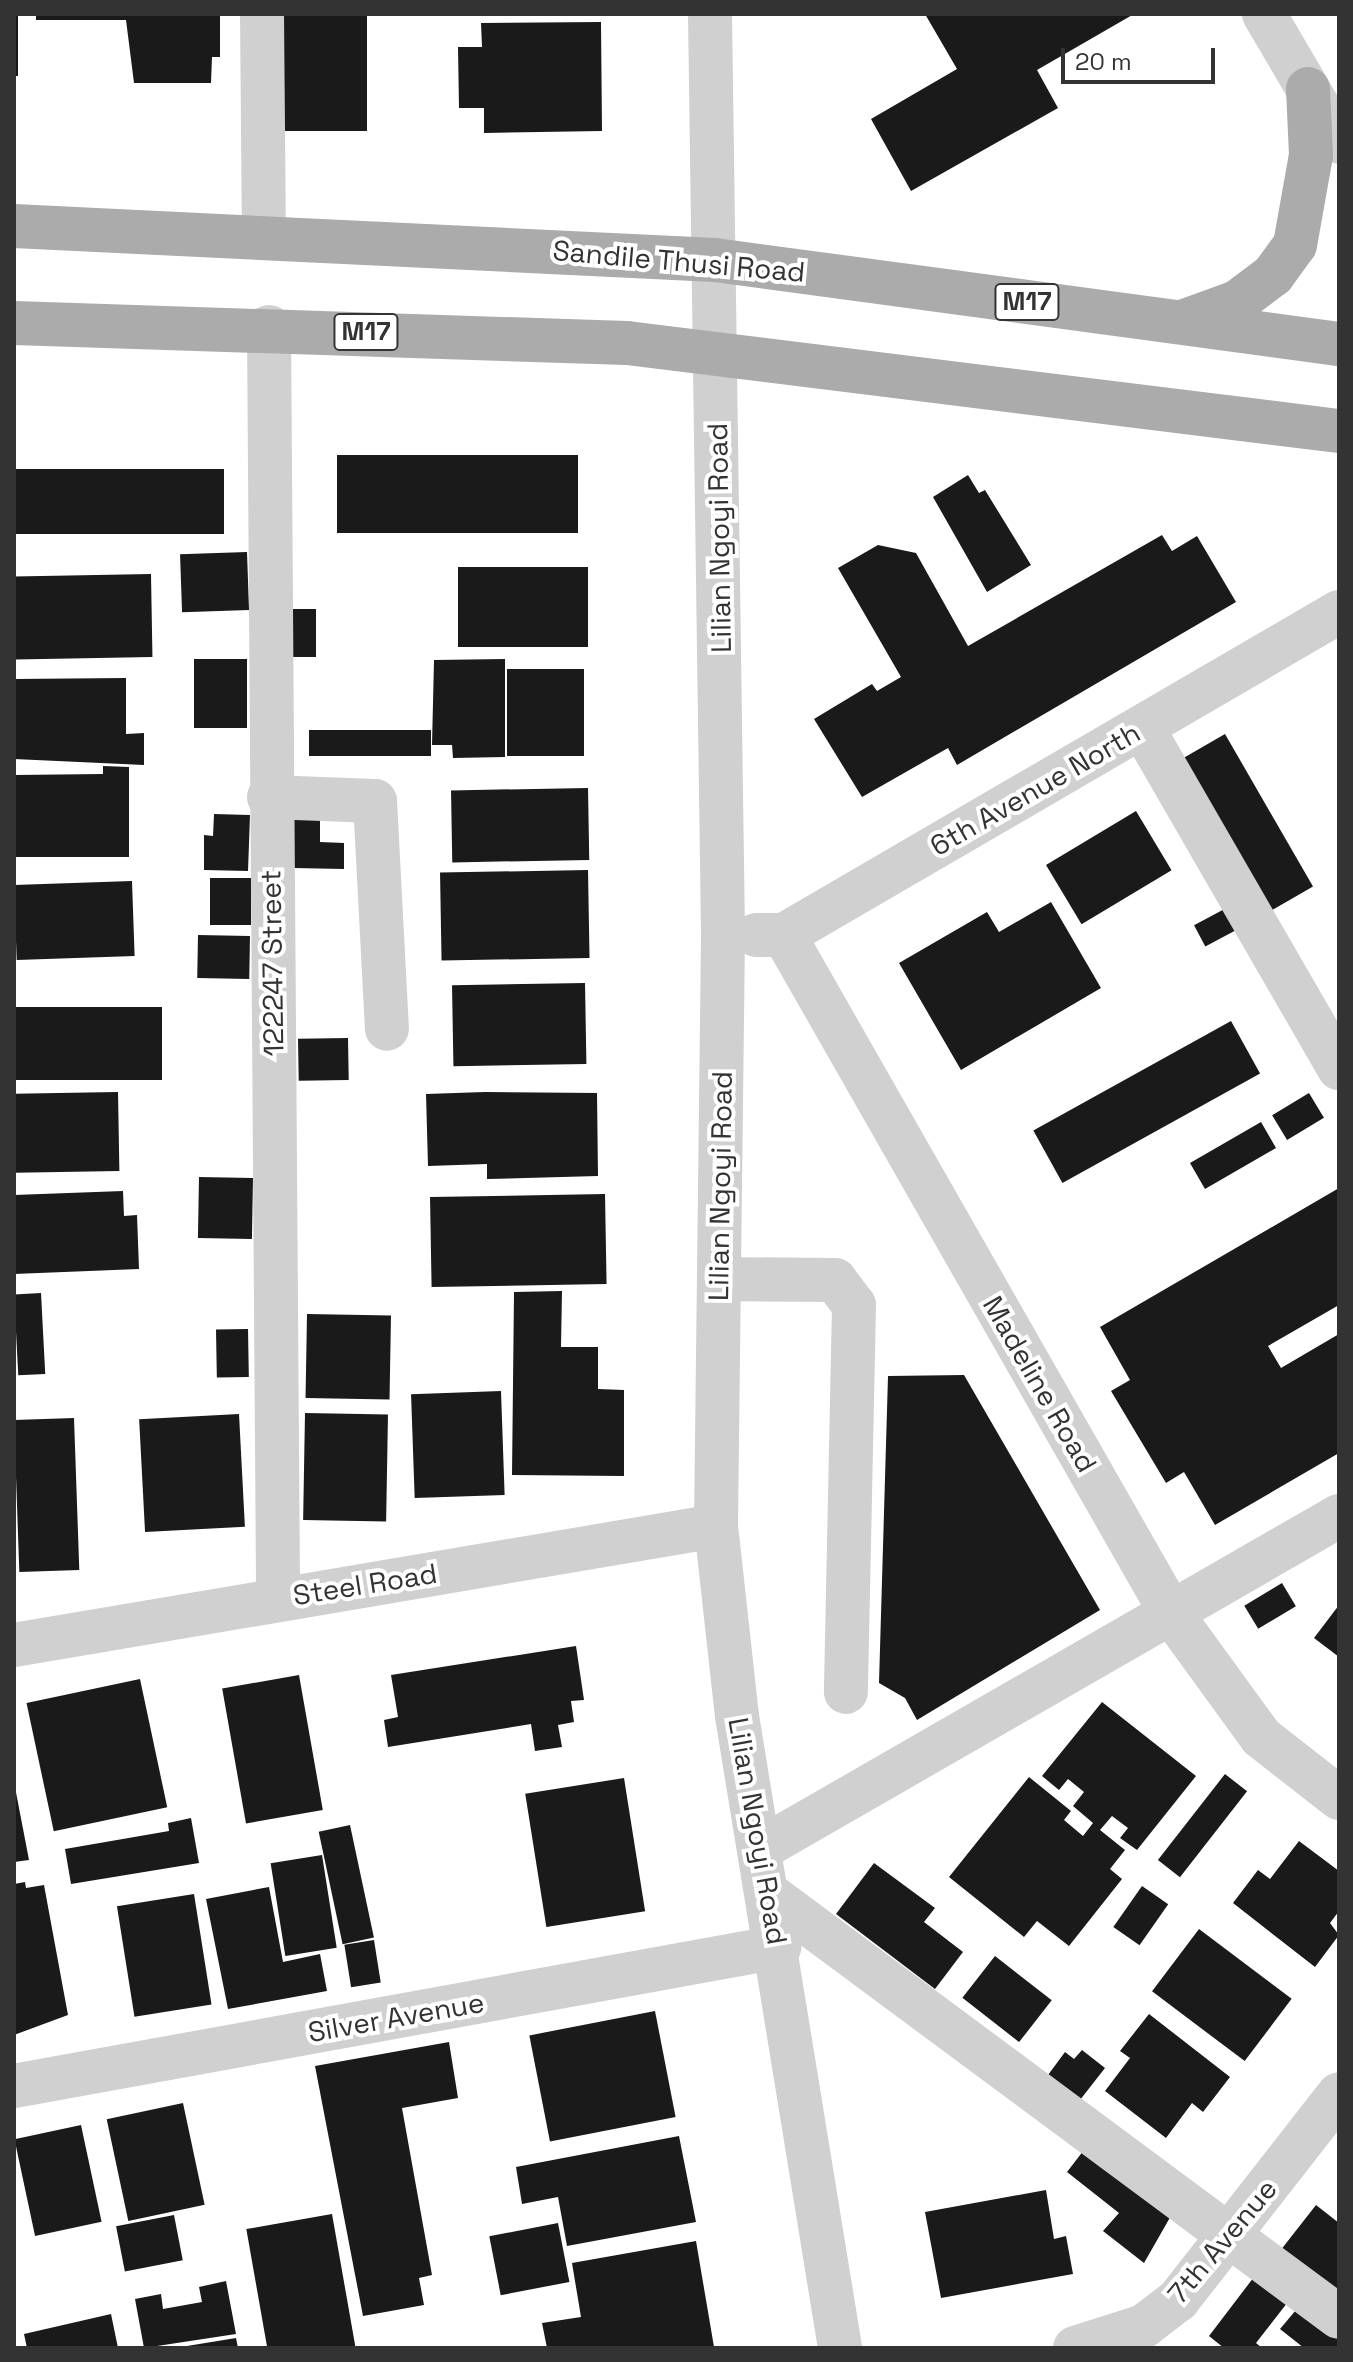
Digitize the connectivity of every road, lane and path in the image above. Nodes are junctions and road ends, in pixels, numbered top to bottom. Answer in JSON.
{"nodes":[{"id":1,"x":262,"y":14,"type":"edge"},
{"id":2,"x":710,"y":14,"type":"edge"},
{"id":3,"x":1264,"y":14,"type":"edge"},
{"id":4,"x":1308,"y":89,"type":"junction"},
{"id":5,"x":1339,"y":142,"type":"edge"},
{"id":6,"x":14,"y":226,"type":"edge"},
{"id":7,"x":264,"y":234,"type":"junction"},
{"id":8,"x":715,"y":260,"type":"junction"},
{"id":9,"x":14,"y":323,"type":"edge"},
{"id":10,"x":1179,"y":323,"type":"junction"},
{"id":11,"x":269,"y":327,"type":"junction"},
{"id":12,"x":1339,"y":344,"type":"edge"},
{"id":13,"x":717,"y":352,"type":"junction"},
{"id":14,"x":1339,"y":431,"type":"edge"},
{"id":15,"x":1339,"y":612,"type":"edge"},
{"id":16,"x":1142,"y":727,"type":"junction"},
{"id":17,"x":269,"y":797,"type":"junction"},
{"id":18,"x":723,"y":935,"type":"junction"},
{"id":19,"x":784,"y":935,"type":"junction"},
{"id":20,"x":387,"y":1029,"type":"dead end"},
{"id":21,"x":1339,"y":1068,"type":"edge"},
{"id":22,"x":719,"y":1279,"type":"junction"},
{"id":23,"x":1339,"y":1516,"type":"edge"},
{"id":24,"x":716,"y":1526,"type":"junction"},
{"id":25,"x":278,"y":1598,"type":"junction"},
{"id":26,"x":1171,"y":1613,"type":"junction"},
{"id":27,"x":14,"y":1645,"type":"edge"},
{"id":28,"x":846,"y":1692,"type":"dead end"},
{"id":29,"x":1339,"y":1798,"type":"edge"},
{"id":30,"x":762,"y":1848,"type":"junction"},
{"id":31,"x":770,"y":1895,"type":"junction"},
{"id":32,"x":779,"y":1947,"type":"junction"},
{"id":33,"x":14,"y":2086,"type":"edge"},
{"id":34,"x":1339,"y":2094,"type":"edge"},
{"id":35,"x":1232,"y":2234,"type":"junction"},
{"id":36,"x":1339,"y":2317,"type":"edge"},
{"id":37,"x":840,"y":2348,"type":"edge"},
{"id":38,"x":1075,"y":2348,"type":"edge"}],
"edges":[{"from":1,"to":7,"type":"street"},
{"from":2,"to":8,"type":"street","name":"Lilian Ngoyi Road"},
{"from":3,"to":4,"type":"street"},
{"from":4,"to":5,"type":"street"},
{"from":4,"to":10,"type":"main road"},
{"from":6,"to":7,"type":"main road","name":"Sandile Thusi Road","number":"M17"},
{"from":7,"to":8,"type":"main road","name":"Sandile Thusi Road","number":"M17"},
{"from":8,"to":10,"type":"main road","name":"Sandile Thusi Road","number":"M17"},
{"from":8,"to":13,"type":"street","name":"Lilian Ngoyi Road"},
{"from":9,"to":11,"type":"main road","number":"M17"},
{"from":10,"to":12,"type":"main road","name":"Sandile Thusi Road","number":"M17"},
{"from":11,"to":13,"type":"main road","number":"M17"},
{"from":11,"to":17,"type":"street","name":"122247 Street"},
{"from":13,"to":14,"type":"main road","number":"M17"},
{"from":13,"to":18,"type":"street","name":"Lilian Ngoyi Road"},
{"from":15,"to":16,"type":"street","name":"6th Avenue North"},
{"from":16,"to":19,"type":"street","name":"6th Avenue North"},
{"from":16,"to":21,"type":"street"},
{"from":17,"to":20,"type":"street"},
{"from":17,"to":25,"type":"street","name":"122247 Street"},
{"from":18,"to":19,"type":"street"},
{"from":18,"to":22,"type":"street","name":"Lilian Ngoyi Road"},
{"from":19,"to":26,"type":"street","name":"Madeline Road"},
{"from":22,"to":24,"type":"street","name":"Lilian Ngoyi Road"},
{"from":22,"to":28,"type":"street"},
{"from":23,"to":26,"type":"street"},
{"from":24,"to":25,"type":"street","name":"Steel Road"},
{"from":24,"to":30,"type":"street","name":"Lilian Ngoyi Road"},
{"from":25,"to":27,"type":"street","name":"Steel Road"},
{"from":26,"to":29,"type":"street","name":"Madeline Road"},
{"from":26,"to":30,"type":"street"},
{"from":30,"to":31,"type":"street","name":"Lilian Ngoyi Road"},
{"from":31,"to":32,"type":"street","name":"Lilian Ngoyi Road"},
{"from":31,"to":35,"type":"street"},
{"from":32,"to":33,"type":"street","name":"Silver Avenue"},
{"from":32,"to":37,"type":"street","name":"Lilian Ngoyi Road"},
{"from":34,"to":35,"type":"street","name":"7th Avenue"},
{"from":35,"to":36,"type":"street"},
{"from":35,"to":38,"type":"street","name":"7th Avenue"}]}
